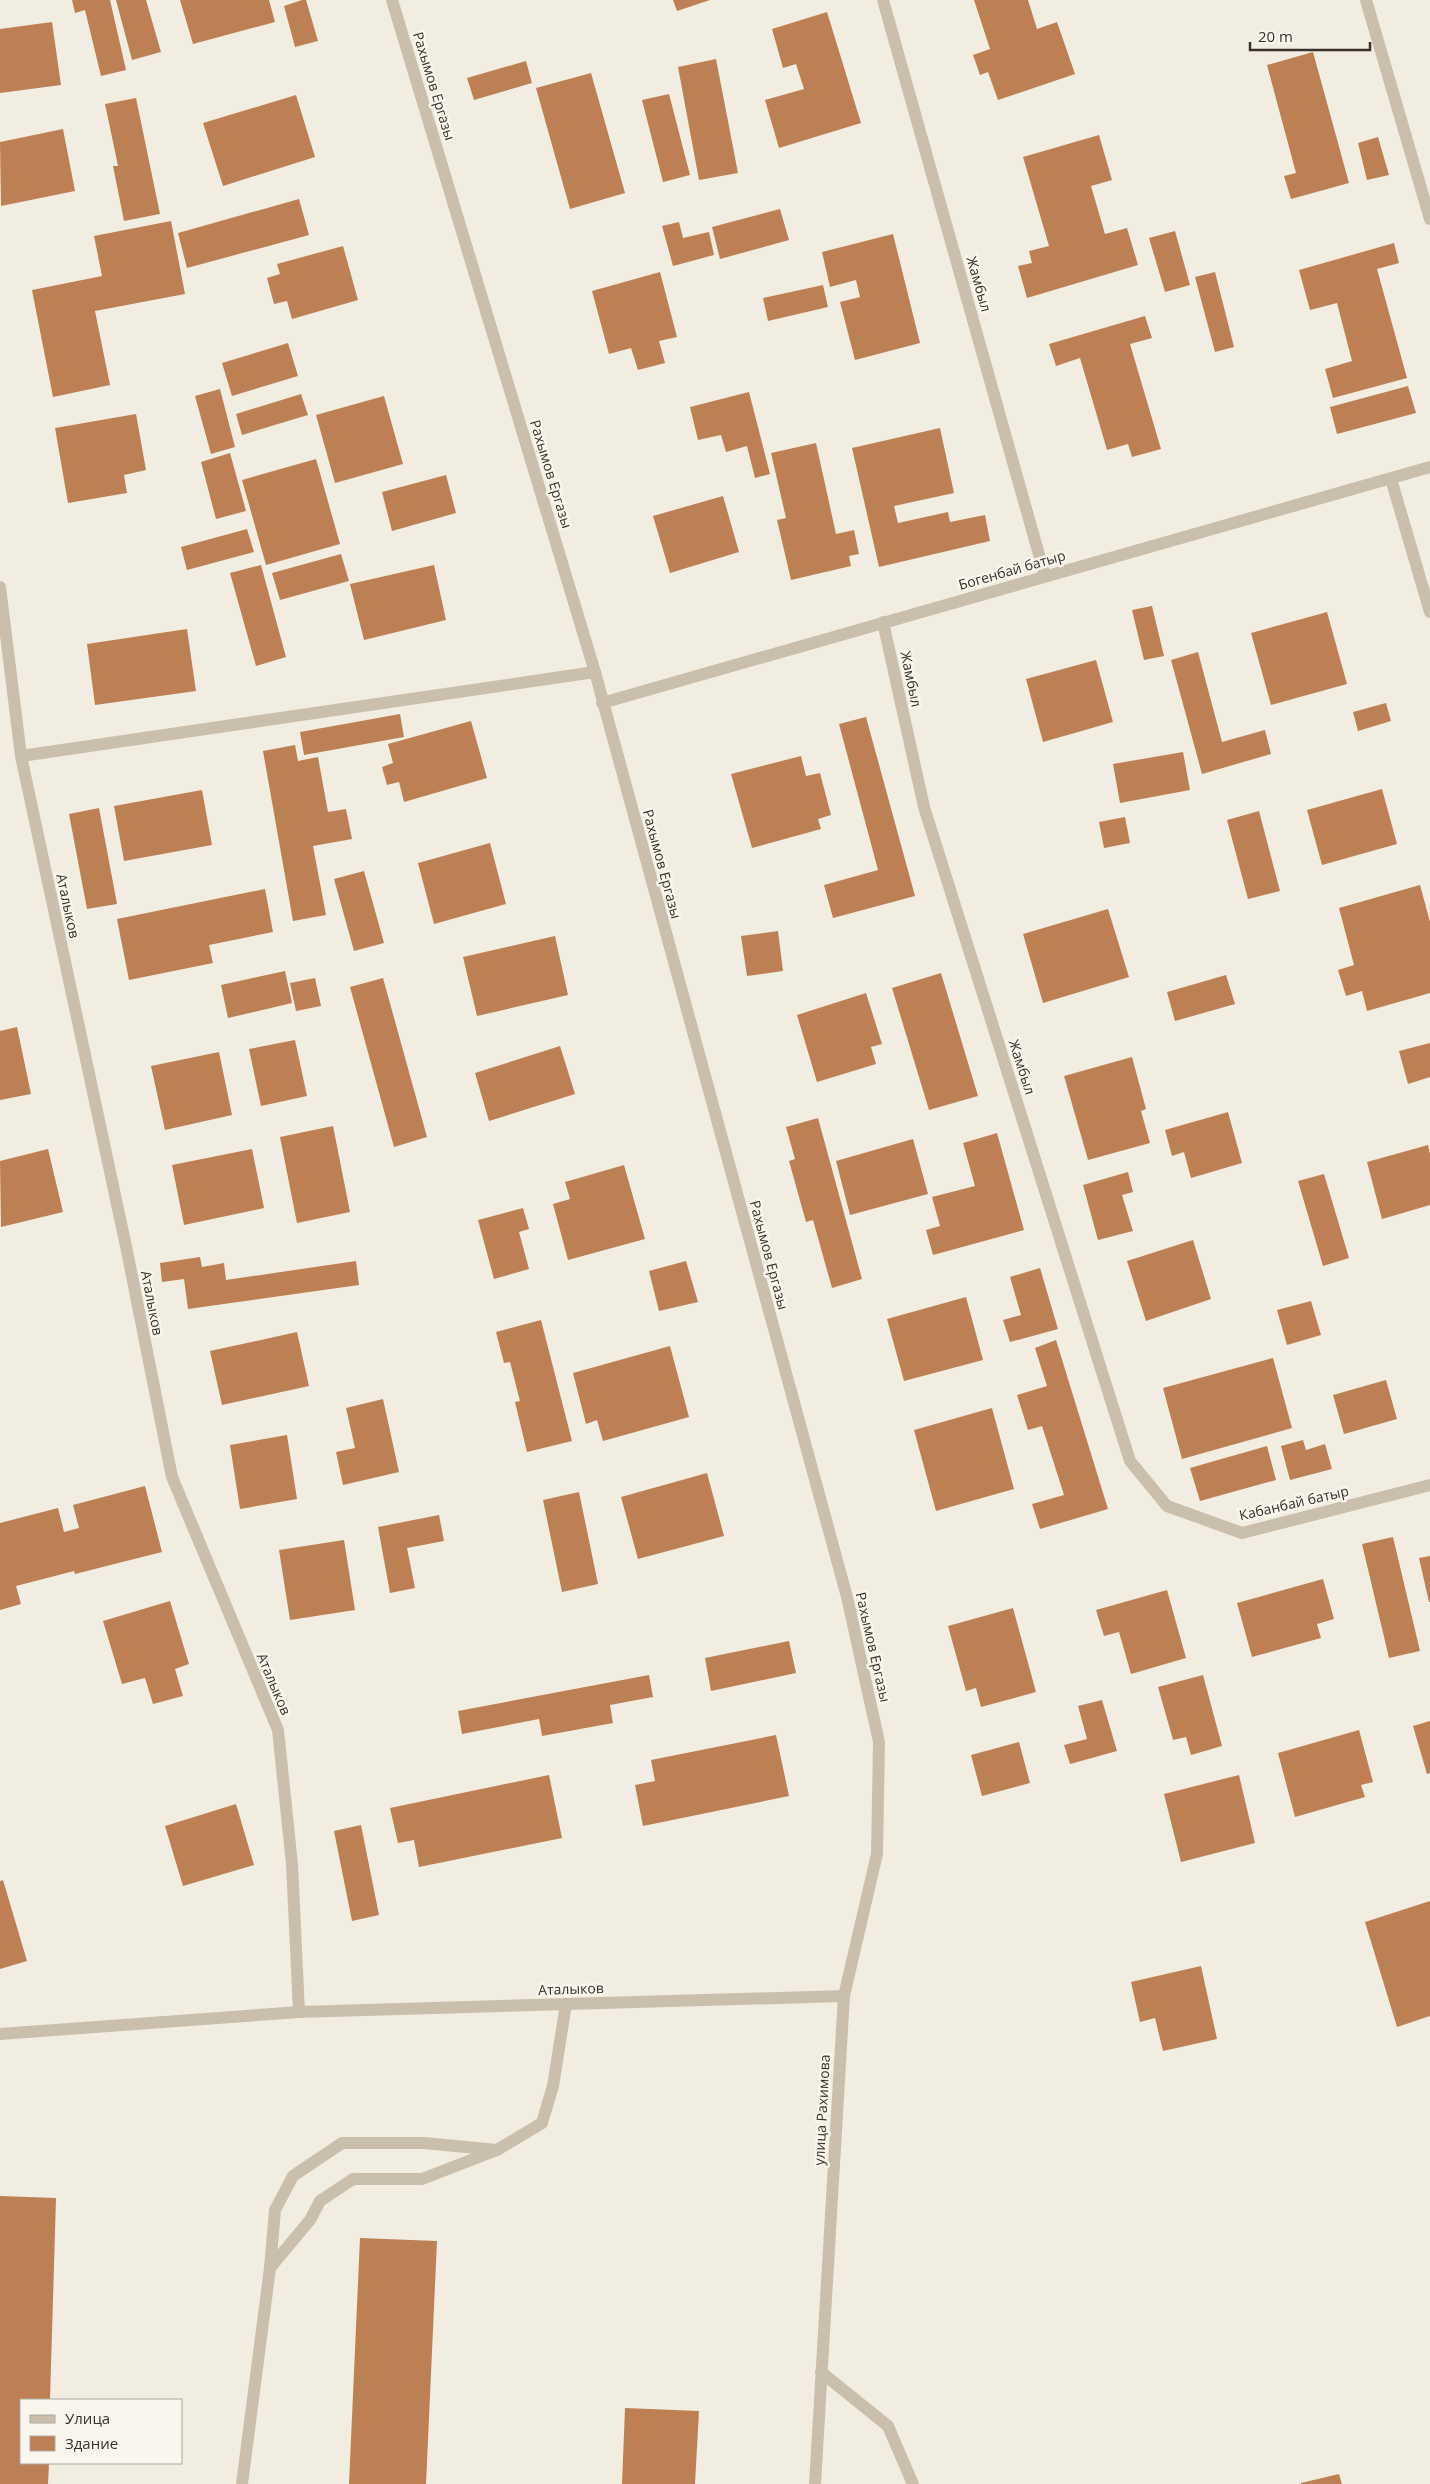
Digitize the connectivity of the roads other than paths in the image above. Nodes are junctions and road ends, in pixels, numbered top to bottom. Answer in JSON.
{"nodes":[{"id":1,"x":392,"y":0,"type":"edge"},
{"id":2,"x":884,"y":0,"type":"edge"},
{"id":3,"x":1366,"y":0,"type":"edge"},
{"id":4,"x":1430,"y":219,"type":"edge"},
{"id":5,"x":1430,"y":467,"type":"edge"},
{"id":6,"x":1391,"y":479,"type":"junction"},
{"id":7,"x":1045,"y":576,"type":"junction"},
{"id":8,"x":0,"y":587,"type":"edge"},
{"id":9,"x":1430,"y":612,"type":"edge"},
{"id":10,"x":883,"y":622,"type":"junction"},
{"id":11,"x":595,"y":672,"type":"junction"},
{"id":12,"x":602,"y":703,"type":"junction"},
{"id":13,"x":21,"y":756,"type":"junction"},
{"id":14,"x":1430,"y":1485,"type":"edge"},
{"id":15,"x":1167,"y":1506,"type":"joint"},
{"id":16,"x":879,"y":1742,"type":"joint"},
{"id":17,"x":844,"y":1996,"type":"junction"},
{"id":18,"x":566,"y":2004,"type":"junction"},
{"id":19,"x":299,"y":2012,"type":"junction"},
{"id":20,"x":0,"y":2034,"type":"edge"},
{"id":21,"x":498,"y":2150,"type":"junction"},
{"id":22,"x":270,"y":2268,"type":"junction"},
{"id":23,"x":821,"y":2372,"type":"junction"},
{"id":24,"x":242,"y":2484,"type":"edge"},
{"id":25,"x":815,"y":2484,"type":"edge"},
{"id":26,"x":913,"y":2484,"type":"edge"}],
"edges":[{"from":1,"to":11,"type":"street","name":"Рахымов Ергазы"},
{"from":2,"to":7,"type":"street","name":"Жамбыл"},
{"from":3,"to":4,"type":"street"},
{"from":5,"to":6,"type":"street","name":"Богенбай батыр"},
{"from":6,"to":7,"type":"street","name":"Богенбай батыр"},
{"from":6,"to":9,"type":"street"},
{"from":7,"to":10,"type":"street","name":"Богенбай батыр"},
{"from":8,"to":13,"type":"street","name":"Аталыков"},
{"from":10,"to":12,"type":"street","name":"Богенбай батыр"},
{"from":10,"to":15,"type":"street","name":"Жамбыл"},
{"from":11,"to":12,"type":"street","name":"Рахымов Ергазы"},
{"from":11,"to":13,"type":"street"},
{"from":12,"to":16,"type":"street","name":"Рахымов Ергазы"},
{"from":13,"to":19,"type":"street","name":"Аталыков"},
{"from":14,"to":15,"type":"street","name":"Кабанбай батыр"},
{"from":16,"to":17,"type":"street","name":"улица Рахимова"},
{"from":17,"to":18,"type":"street","name":"Аталыков"},
{"from":17,"to":23,"type":"street","name":"улица Рахимова"},
{"from":18,"to":19,"type":"street","name":"Аталыков"},
{"from":18,"to":21,"type":"street"},
{"from":19,"to":20,"type":"street","name":"Аталыков"},
{"from":21,"to":22,"type":"street"},
{"from":21,"to":22,"type":"street"},
{"from":22,"to":24,"type":"street"},
{"from":23,"to":25,"type":"street","name":"улица Рахимова"},
{"from":23,"to":26,"type":"street"}]}
